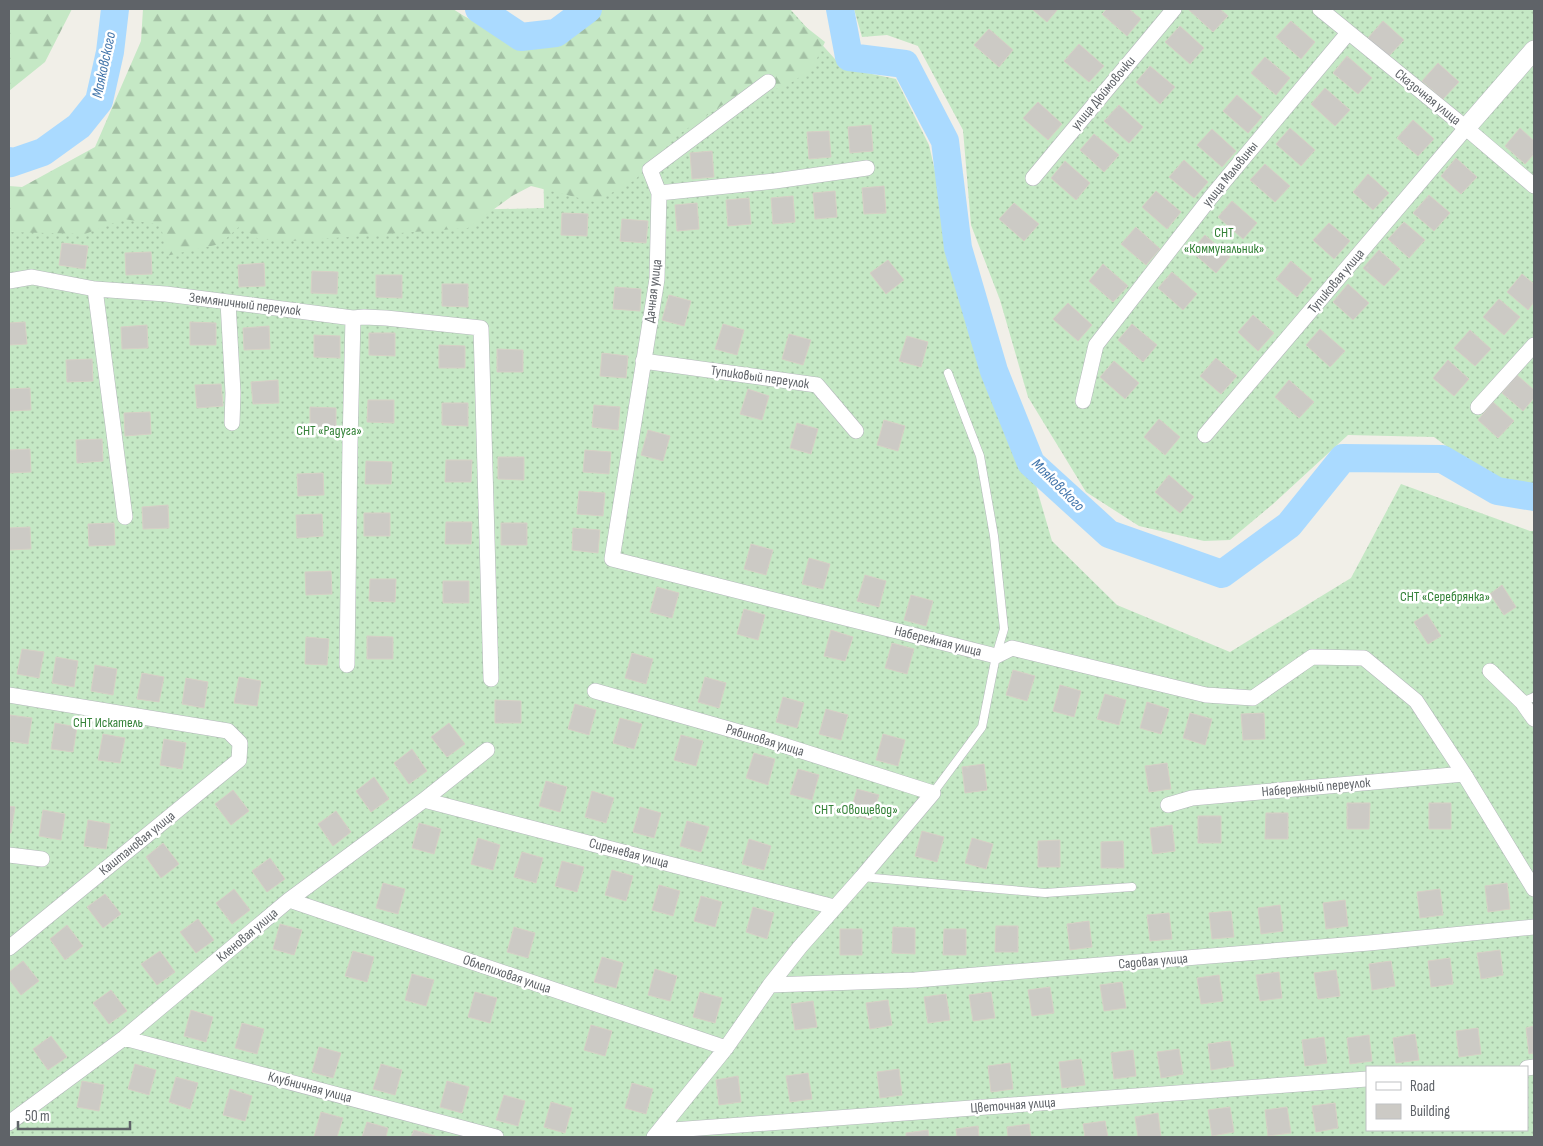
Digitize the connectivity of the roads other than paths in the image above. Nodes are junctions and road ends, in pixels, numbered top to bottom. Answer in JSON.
{"nodes":[{"id":1,"x":1174,"y":9,"type":"edge"},
{"id":2,"x":1320,"y":9,"type":"edge"},
{"id":3,"x":1348,"y":32,"type":"junction"},
{"id":4,"x":1534,"y":50,"type":"edge"},
{"id":5,"x":768,"y":82,"type":"dead end"},
{"id":6,"x":1466,"y":128,"type":"junction"},
{"id":7,"x":867,"y":168,"type":"dead end"},
{"id":8,"x":1032,"y":178,"type":"dead end"},
{"id":9,"x":1534,"y":186,"type":"edge"},
{"id":10,"x":659,"y":193,"type":"junction"},
{"id":11,"x":9,"y":280,"type":"edge"},
{"id":12,"x":95,"y":289,"type":"junction"},
{"id":13,"x":228,"y":302,"type":"junction"},
{"id":14,"x":353,"y":318,"type":"junction"},
{"id":15,"x":1534,"y":345,"type":"edge"},
{"id":16,"x":643,"y":361,"type":"junction"},
{"id":17,"x":948,"y":373,"type":"dead end"},
{"id":18,"x":1083,"y":401,"type":"dead end"},
{"id":19,"x":1478,"y":407,"type":"dead end"},
{"id":20,"x":232,"y":423,"type":"dead end"},
{"id":21,"x":856,"y":431,"type":"dead end"},
{"id":22,"x":1205,"y":435,"type":"dead end"},
{"id":23,"x":125,"y":517,"type":"dead end"},
{"id":24,"x":612,"y":559,"type":"joint"},
{"id":25,"x":996,"y":656,"type":"junction"},
{"id":26,"x":347,"y":665,"type":"dead end"},
{"id":27,"x":1490,"y":671,"type":"dead end"},
{"id":28,"x":491,"y":679,"type":"dead end"},
{"id":29,"x":595,"y":692,"type":"dead end"},
{"id":30,"x":9,"y":695,"type":"edge"},
{"id":31,"x":1528,"y":699,"type":"edge"},
{"id":32,"x":1534,"y":719,"type":"edge"},
{"id":33,"x":487,"y":750,"type":"dead end"},
{"id":34,"x":1464,"y":774,"type":"junction"},
{"id":35,"x":933,"y":792,"type":"junction"},
{"id":36,"x":424,"y":800,"type":"junction"},
{"id":37,"x":1168,"y":805,"type":"dead end"},
{"id":38,"x":9,"y":855,"type":"edge"},
{"id":39,"x":42,"y":859,"type":"dead end"},
{"id":40,"x":862,"y":877,"type":"junction"},
{"id":41,"x":1132,"y":887,"type":"dead end"},
{"id":42,"x":1534,"y":889,"type":"edge"},
{"id":43,"x":289,"y":900,"type":"junction"},
{"id":44,"x":834,"y":907,"type":"junction"},
{"id":45,"x":1534,"y":927,"type":"edge"},
{"id":46,"x":9,"y":948,"type":"edge"},
{"id":47,"x":770,"y":985,"type":"junction"},
{"id":48,"x":124,"y":1038,"type":"junction"},
{"id":49,"x":726,"y":1048,"type":"junction"},
{"id":50,"x":1366,"y":1079,"type":"edge"},
{"id":51,"x":9,"y":1123,"type":"edge"},
{"id":52,"x":656,"y":1134,"type":"edge"},
{"id":53,"x":496,"y":1137,"type":"edge"}],
"edges":[{"from":1,"to":8,"type":"street","name":"улица Дюймовочки"},
{"from":2,"to":3,"type":"street","name":"Сказочная улица"},
{"from":3,"to":6,"type":"street","name":"Сказочная улица"},
{"from":3,"to":18,"type":"street","name":"улица Мальвины"},
{"from":4,"to":6,"type":"street"},
{"from":5,"to":10,"type":"street","name":"Дачная улица"},
{"from":6,"to":9,"type":"street","name":"Сказочная улица"},
{"from":6,"to":22,"type":"street","name":"Тупиковая улица"},
{"from":7,"to":10,"type":"street"},
{"from":10,"to":16,"type":"street","name":"Дачная улица"},
{"from":11,"to":12,"type":"street","name":"Земляничный переулок"},
{"from":12,"to":13,"type":"street","name":"Земляничный переулок"},
{"from":12,"to":23,"type":"street"},
{"from":13,"to":14,"type":"street","name":"Земляничный переулок"},
{"from":13,"to":20,"type":"street"},
{"from":14,"to":26,"type":"street"},
{"from":14,"to":28,"type":"street","name":"Земляничный переулок"},
{"from":15,"to":19,"type":"street"},
{"from":16,"to":21,"type":"street","name":"Тупиковый переулок"},
{"from":16,"to":24,"type":"street","name":"Дачная улица"},
{"from":17,"to":25,"type":"lane"},
{"from":24,"to":25,"type":"street","name":"Набережная улица"},
{"from":25,"to":34,"type":"street","name":"Набережная улица"},
{"from":25,"to":35,"type":"lane"},
{"from":27,"to":31,"type":"street"},
{"from":29,"to":35,"type":"street","name":"Рябиновая улица"},
{"from":30,"to":46,"type":"street","name":"Каштановая улица"},
{"from":31,"to":32,"type":"street"},
{"from":33,"to":36,"type":"street","name":"Кленовая улица"},
{"from":34,"to":37,"type":"street","name":"Набережный переулок"},
{"from":34,"to":42,"type":"street"},
{"from":35,"to":40,"type":"street"},
{"from":36,"to":43,"type":"street","name":"Кленовая улица"},
{"from":36,"to":44,"type":"street","name":"Сиреневая улица"},
{"from":38,"to":39,"type":"street"},
{"from":40,"to":41,"type":"lane"},
{"from":40,"to":44,"type":"street"},
{"from":43,"to":48,"type":"street","name":"Кленовая улица"},
{"from":43,"to":49,"type":"street","name":"Облепиховая улица"},
{"from":44,"to":47,"type":"street"},
{"from":45,"to":47,"type":"street","name":"Садовая улица"},
{"from":47,"to":49,"type":"street"},
{"from":48,"to":51,"type":"street","name":"Кленовая улица"},
{"from":48,"to":53,"type":"street","name":"Клубничная улица"},
{"from":49,"to":52,"type":"street"},
{"from":50,"to":52,"type":"street","name":"Цветочная улица"}]}
